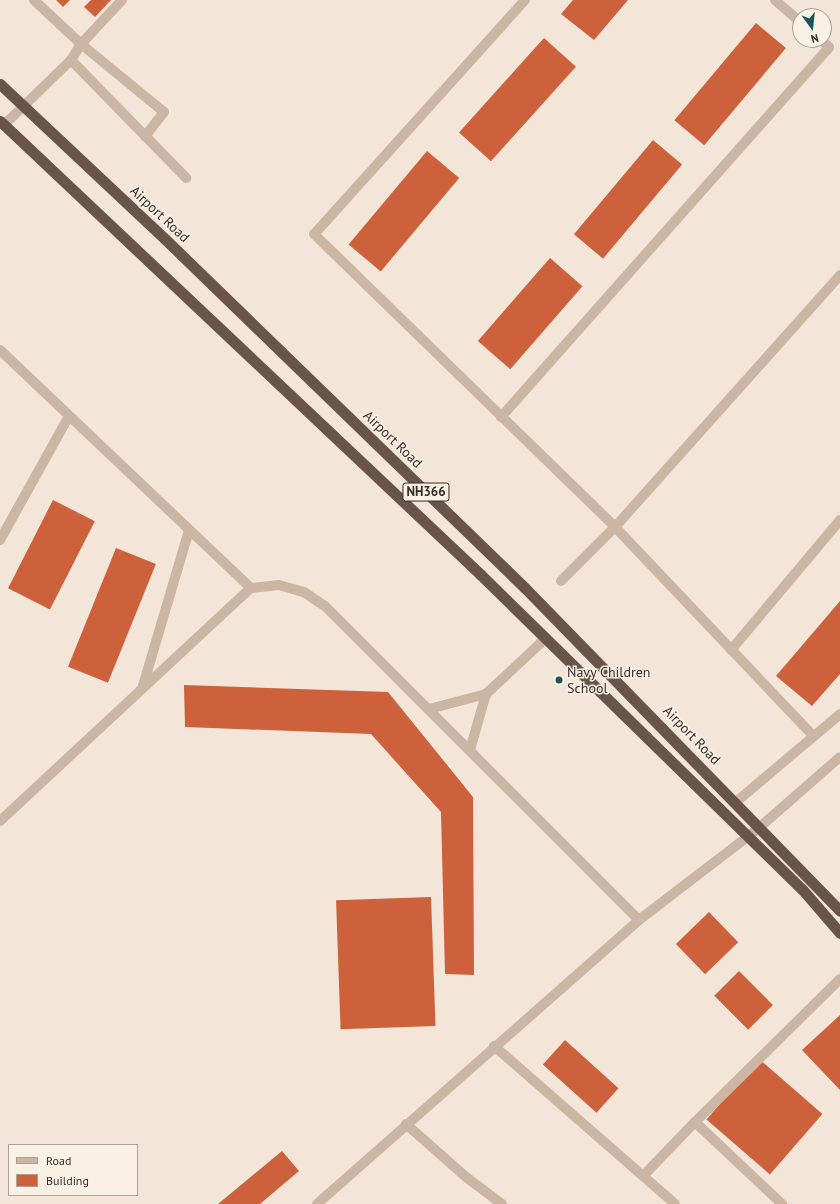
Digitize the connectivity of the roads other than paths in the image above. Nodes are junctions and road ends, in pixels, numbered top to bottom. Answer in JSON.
{"nodes":[{"id":1,"x":34,"y":0,"type":"edge"},
{"id":2,"x":122,"y":0,"type":"edge"},
{"id":3,"x":525,"y":0,"type":"edge"},
{"id":4,"x":775,"y":0,"type":"edge"},
{"id":5,"x":792,"y":15,"type":"edge"},
{"id":6,"x":81,"y":44,"type":"junction"},
{"id":7,"x":828,"y":48,"type":"edge"},
{"id":8,"x":71,"y":60,"type":"junction"},
{"id":9,"x":0,"y":84,"type":"edge"},
{"id":10,"x":24,"y":107,"type":"junction"},
{"id":11,"x":2,"y":123,"type":"edge"},
{"id":12,"x":145,"y":136,"type":"junction"},
{"id":13,"x":186,"y":178,"type":"dead end"},
{"id":14,"x":840,"y":275,"type":"edge"},
{"id":15,"x":0,"y":350,"type":"edge"},
{"id":16,"x":69,"y":416,"type":"junction"},
{"id":17,"x":501,"y":417,"type":"junction"},
{"id":18,"x":840,"y":520,"type":"edge"},
{"id":19,"x":615,"y":527,"type":"junction"},
{"id":20,"x":189,"y":530,"type":"junction"},
{"id":21,"x":0,"y":540,"type":"edge"},
{"id":22,"x":561,"y":581,"type":"dead end"},
{"id":23,"x":251,"y":588,"type":"junction"},
{"id":24,"x":546,"y":639,"type":"junction"},
{"id":25,"x":731,"y":650,"type":"junction"},
{"id":26,"x":142,"y":689,"type":"junction"},
{"id":27,"x":486,"y":694,"type":"junction"},
{"id":28,"x":429,"y":708,"type":"junction"},
{"id":29,"x":840,"y":714,"type":"edge"},
{"id":30,"x":813,"y":736,"type":"junction"},
{"id":31,"x":470,"y":750,"type":"junction"},
{"id":32,"x":840,"y":757,"type":"edge"},
{"id":33,"x":736,"y":802,"type":"junction"},
{"id":34,"x":0,"y":821,"type":"edge"},
{"id":35,"x":760,"y":827,"type":"junction"},
{"id":36,"x":748,"y":836,"type":"junction"},
{"id":37,"x":840,"y":911,"type":"edge"},
{"id":38,"x":639,"y":920,"type":"junction"},
{"id":39,"x":840,"y":933,"type":"edge"},
{"id":40,"x":840,"y":979,"type":"edge"},
{"id":41,"x":494,"y":1046,"type":"junction"},
{"id":42,"x":695,"y":1122,"type":"junction"},
{"id":43,"x":406,"y":1124,"type":"junction"},
{"id":44,"x":643,"y":1176,"type":"junction"},
{"id":45,"x":317,"y":1204,"type":"edge"},
{"id":46,"x":502,"y":1204,"type":"edge"},
{"id":47,"x":675,"y":1204,"type":"edge"},
{"id":48,"x":782,"y":1204,"type":"edge"}],
"edges":[{"from":1,"to":6,"type":"street"},
{"from":2,"to":6,"type":"street"},
{"from":3,"to":17,"type":"street"},
{"from":4,"to":5,"type":"street"},
{"from":6,"to":8,"type":"street"},
{"from":6,"to":12,"type":"street"},
{"from":7,"to":17,"type":"street"},
{"from":8,"to":10,"type":"street"},
{"from":8,"to":12,"type":"street"},
{"from":9,"to":10,"type":"highway","name":"Airport Road","number":"NH366"},
{"from":10,"to":11,"type":"street"},
{"from":10,"to":33,"type":"highway","name":"Airport Road","number":"NH366"},
{"from":11,"to":24,"type":"highway","number":"NH366"},
{"from":12,"to":13,"type":"street"},
{"from":14,"to":19,"type":"street"},
{"from":15,"to":16,"type":"street"},
{"from":16,"to":20,"type":"street"},
{"from":16,"to":21,"type":"street"},
{"from":17,"to":19,"type":"street"},
{"from":18,"to":25,"type":"street"},
{"from":19,"to":22,"type":"street"},
{"from":19,"to":25,"type":"street"},
{"from":20,"to":23,"type":"street"},
{"from":20,"to":26,"type":"street"},
{"from":23,"to":26,"type":"street"},
{"from":23,"to":28,"type":"street"},
{"from":24,"to":27,"type":"street"},
{"from":24,"to":36,"type":"highway","number":"NH366"},
{"from":25,"to":30,"type":"street"},
{"from":26,"to":34,"type":"street"},
{"from":27,"to":28,"type":"street"},
{"from":27,"to":31,"type":"street"},
{"from":28,"to":31,"type":"street"},
{"from":29,"to":30,"type":"street"},
{"from":30,"to":33,"type":"street"},
{"from":31,"to":38,"type":"street"},
{"from":32,"to":35,"type":"street"},
{"from":33,"to":35,"type":"highway","name":"Airport Road","number":"NH366"},
{"from":35,"to":36,"type":"street"},
{"from":35,"to":37,"type":"highway","name":"Airport Road","number":"NH366"},
{"from":36,"to":38,"type":"street"},
{"from":36,"to":39,"type":"highway","number":"NH366"},
{"from":38,"to":41,"type":"street"},
{"from":40,"to":42,"type":"street"},
{"from":41,"to":43,"type":"street"},
{"from":41,"to":44,"type":"street"},
{"from":42,"to":44,"type":"street"},
{"from":42,"to":48,"type":"street"},
{"from":43,"to":45,"type":"street"},
{"from":43,"to":46,"type":"street"},
{"from":44,"to":47,"type":"street"}]}
